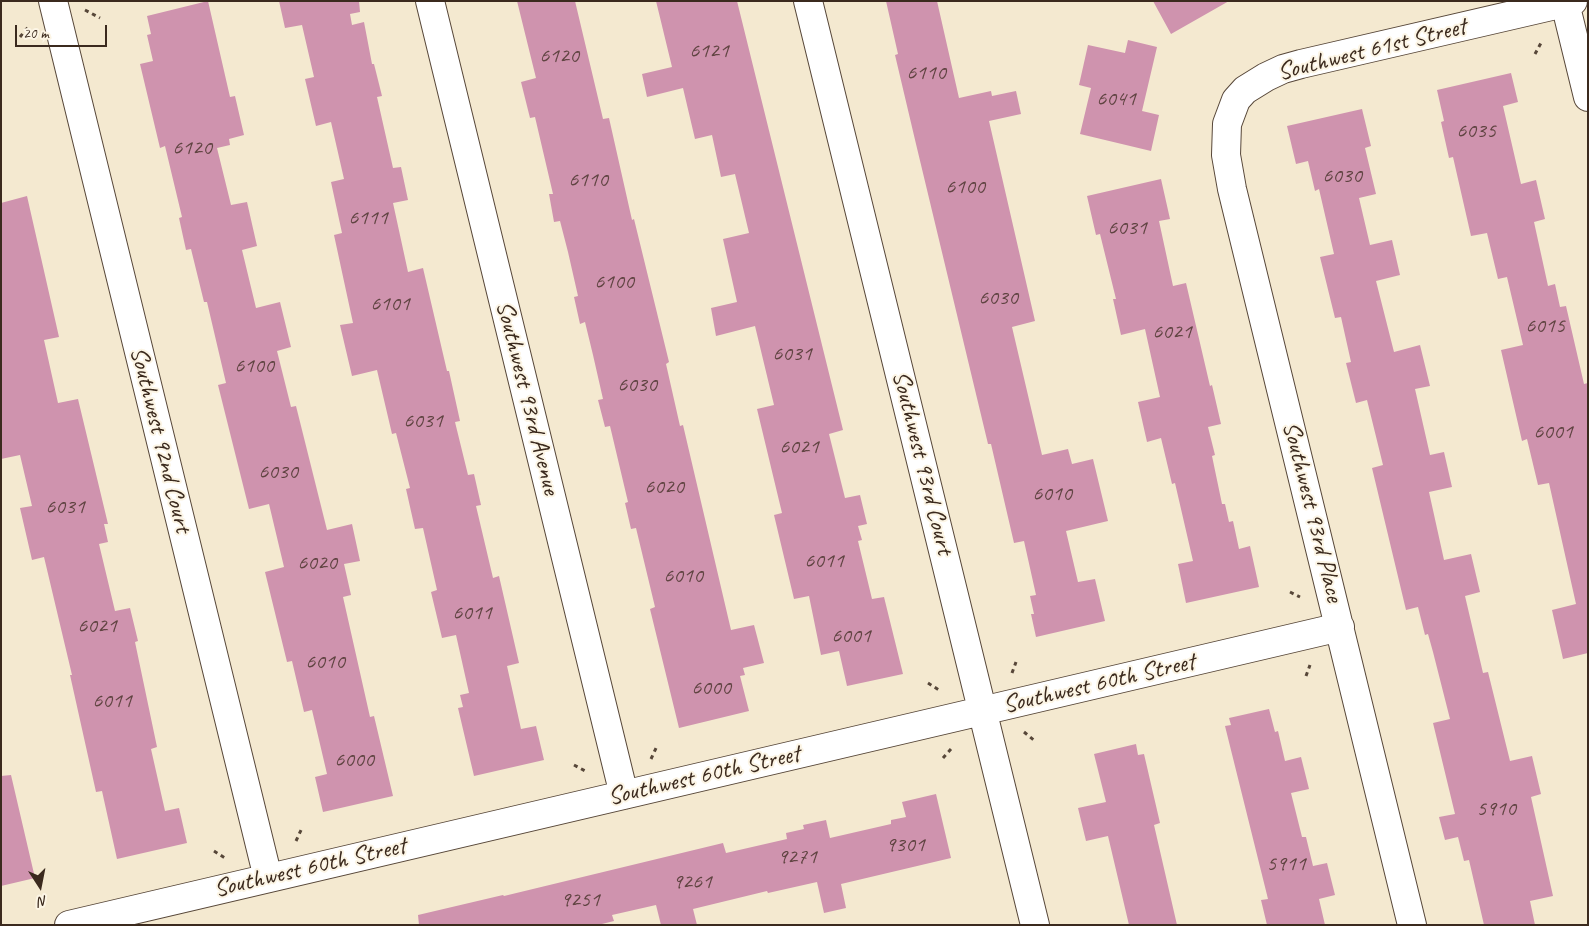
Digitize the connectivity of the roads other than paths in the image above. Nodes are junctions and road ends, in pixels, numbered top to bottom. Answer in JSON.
{"nodes":[{"id":1,"x":53,"y":1,"type":"edge"},
{"id":2,"x":430,"y":1,"type":"edge"},
{"id":3,"x":808,"y":1,"type":"edge"},
{"id":4,"x":1569,"y":2,"type":"edge"},
{"id":5,"x":1588,"y":97,"type":"edge"},
{"id":6,"x":1236,"y":100,"type":"joint"},
{"id":7,"x":1340,"y":627,"type":"junction"},
{"id":8,"x":983,"y":711,"type":"junction"},
{"id":9,"x":624,"y":795,"type":"junction"},
{"id":10,"x":268,"y":878,"type":"junction"},
{"id":11,"x":69,"y":925,"type":"edge"},
{"id":12,"x":1035,"y":925,"type":"edge"},
{"id":13,"x":1412,"y":925,"type":"edge"}],
"edges":[{"from":1,"to":10,"type":"street","name":"Southwest 92nd Court"},
{"from":2,"to":9,"type":"street","name":"Southwest 93rd Avenue"},
{"from":3,"to":8,"type":"street","name":"Southwest 93rd Court"},
{"from":4,"to":5,"type":"street"},
{"from":4,"to":6,"type":"street","name":"Southwest 61st Street"},
{"from":6,"to":7,"type":"street","name":"Southwest 93rd Place"},
{"from":7,"to":8,"type":"street","name":"Southwest 60th Street"},
{"from":7,"to":13,"type":"street","name":"Southwest 93rd Place"},
{"from":8,"to":9,"type":"street","name":"Southwest 60th Street"},
{"from":8,"to":12,"type":"street","name":"Southwest 93rd Court"},
{"from":9,"to":10,"type":"street","name":"Southwest 60th Street"},
{"from":10,"to":11,"type":"street","name":"Southwest 60th Street"}]}
